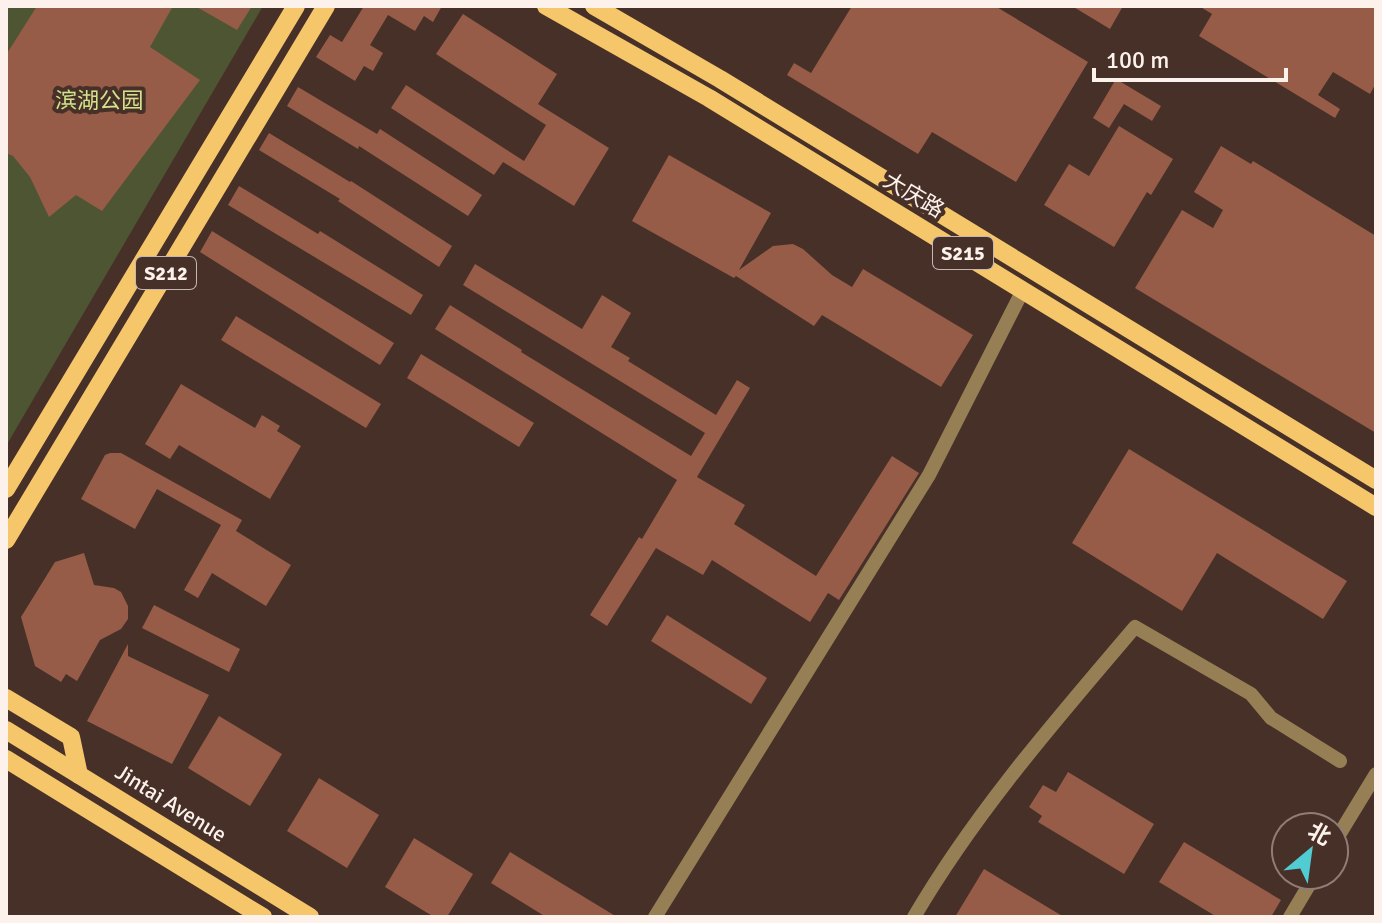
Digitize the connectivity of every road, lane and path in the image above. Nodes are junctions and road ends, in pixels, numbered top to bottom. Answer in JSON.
{"nodes":[{"id":1,"x":296,"y":6,"type":"edge"},
{"id":2,"x":326,"y":6,"type":"edge"},
{"id":3,"x":546,"y":6,"type":"edge"},
{"id":4,"x":594,"y":6,"type":"edge"},
{"id":5,"x":1023,"y":290,"type":"junction"},
{"id":6,"x":1376,"y":480,"type":"edge"},
{"id":7,"x":6,"y":489,"type":"edge"},
{"id":8,"x":1376,"y":507,"type":"edge"},
{"id":9,"x":6,"y":540,"type":"edge"},
{"id":10,"x":6,"y":698,"type":"edge"},
{"id":11,"x":6,"y":730,"type":"edge"},
{"id":12,"x":6,"y":759,"type":"edge"},
{"id":13,"x":1340,"y":761,"type":"dead end"},
{"id":14,"x":1376,"y":774,"type":"edge"},
{"id":15,"x":79,"y":775,"type":"junction"},
{"id":16,"x":1350,"y":817,"type":"edge"},
{"id":17,"x":1305,"y":891,"type":"edge"},
{"id":18,"x":263,"y":917,"type":"edge"},
{"id":19,"x":310,"y":917,"type":"edge"},
{"id":20,"x":655,"y":917,"type":"edge"},
{"id":21,"x":914,"y":917,"type":"edge"},
{"id":22,"x":1290,"y":917,"type":"edge"}],
"edges":[{"from":1,"to":7,"type":"main road","number":"S212"},
{"from":2,"to":9,"type":"main road","number":"S212"},
{"from":3,"to":5,"type":"main road","name":"大庆路","number":"S215"},
{"from":4,"to":6,"type":"main road","name":"大庆路","number":"S215"},
{"from":5,"to":8,"type":"main road","name":"大庆路","number":"S215"},
{"from":5,"to":20,"type":"street"},
{"from":10,"to":15,"type":"main road"},
{"from":11,"to":15,"type":"main road","name":"Jintai Avenue"},
{"from":12,"to":18,"type":"main road"},
{"from":13,"to":21,"type":"street"},
{"from":14,"to":16,"type":"street"},
{"from":15,"to":19,"type":"main road","name":"Jintai Avenue"},
{"from":17,"to":22,"type":"street"}]}
